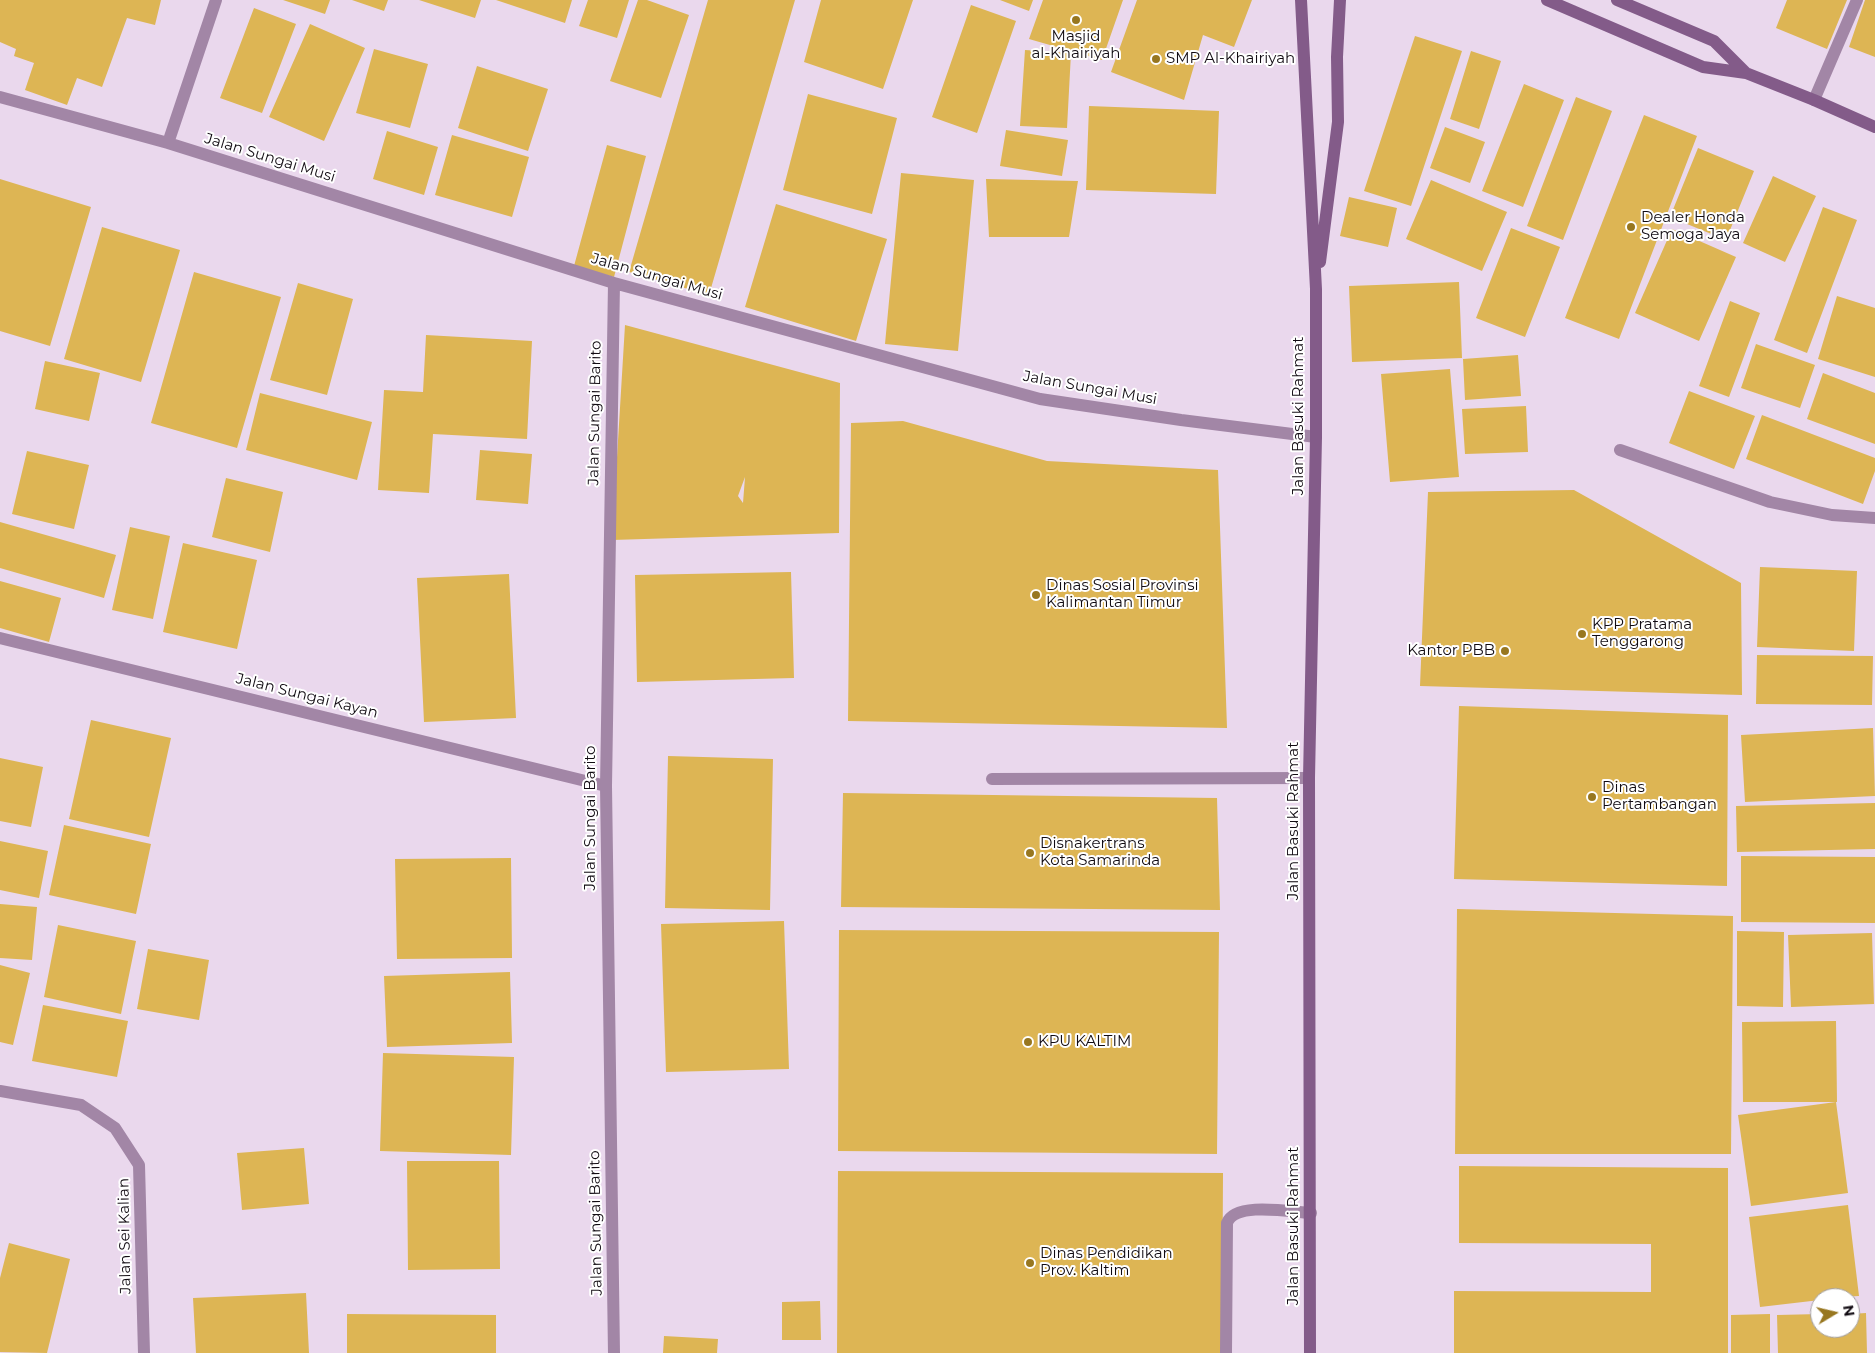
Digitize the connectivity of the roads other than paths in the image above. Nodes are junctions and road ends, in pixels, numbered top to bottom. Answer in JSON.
{"nodes":[{"id":1,"x":216,"y":0,"type":"edge"},
{"id":2,"x":1301,"y":0,"type":"edge"},
{"id":3,"x":1340,"y":0,"type":"edge"},
{"id":4,"x":1547,"y":0,"type":"edge"},
{"id":5,"x":1617,"y":0,"type":"edge"},
{"id":6,"x":1857,"y":0,"type":"edge"},
{"id":7,"x":1746,"y":73,"type":"junction"},
{"id":8,"x":0,"y":97,"type":"edge"},
{"id":9,"x":1814,"y":100,"type":"junction"},
{"id":10,"x":1875,"y":127,"type":"edge"},
{"id":11,"x":168,"y":143,"type":"junction"},
{"id":12,"x":614,"y":283,"type":"junction"},
{"id":13,"x":1316,"y":289,"type":"junction"},
{"id":14,"x":1316,"y":437,"type":"junction"},
{"id":15,"x":1620,"y":450,"type":"dead end"},
{"id":16,"x":1875,"y":518,"type":"edge"},
{"id":17,"x":0,"y":638,"type":"edge"},
{"id":18,"x":1309,"y":778,"type":"junction"},
{"id":19,"x":992,"y":779,"type":"dead end"},
{"id":20,"x":606,"y":786,"type":"junction"},
{"id":21,"x":0,"y":1091,"type":"edge"},
{"id":22,"x":1311,"y":1213,"type":"junction"},
{"id":23,"x":144,"y":1353,"type":"edge"},
{"id":24,"x":614,"y":1353,"type":"edge"},
{"id":25,"x":1226,"y":1353,"type":"edge"},
{"id":26,"x":1310,"y":1353,"type":"edge"}],
"edges":[{"from":1,"to":11,"type":"street"},
{"from":2,"to":13,"type":"street","name":"Jalan Basuki Rahmat"},
{"from":3,"to":13,"type":"street","name":"Jalan Basuki Rahmat"},
{"from":4,"to":7,"type":"street"},
{"from":5,"to":7,"type":"street"},
{"from":6,"to":9,"type":"street"},
{"from":7,"to":9,"type":"street"},
{"from":8,"to":11,"type":"street","name":"Jalan Sungai Musi"},
{"from":9,"to":10,"type":"street"},
{"from":11,"to":12,"type":"street","name":"Jalan Sungai Musi"},
{"from":12,"to":14,"type":"street","name":"Jalan Sungai Musi"},
{"from":12,"to":20,"type":"street","name":"Jalan Sungai Barito"},
{"from":13,"to":14,"type":"street","name":"Jalan Basuki Rahmat"},
{"from":14,"to":18,"type":"street","name":"Jalan Basuki Rahmat"},
{"from":15,"to":16,"type":"street"},
{"from":17,"to":20,"type":"street","name":"Jalan Sungai Kayan"},
{"from":18,"to":19,"type":"street"},
{"from":18,"to":22,"type":"street","name":"Jalan Basuki Rahmat"},
{"from":20,"to":24,"type":"street","name":"Jalan Sungai Barito"},
{"from":21,"to":23,"type":"street","name":"Jalan Sei Kalian"},
{"from":22,"to":25,"type":"street"},
{"from":22,"to":26,"type":"street","name":"Jalan Basuki Rahmat"}]}
